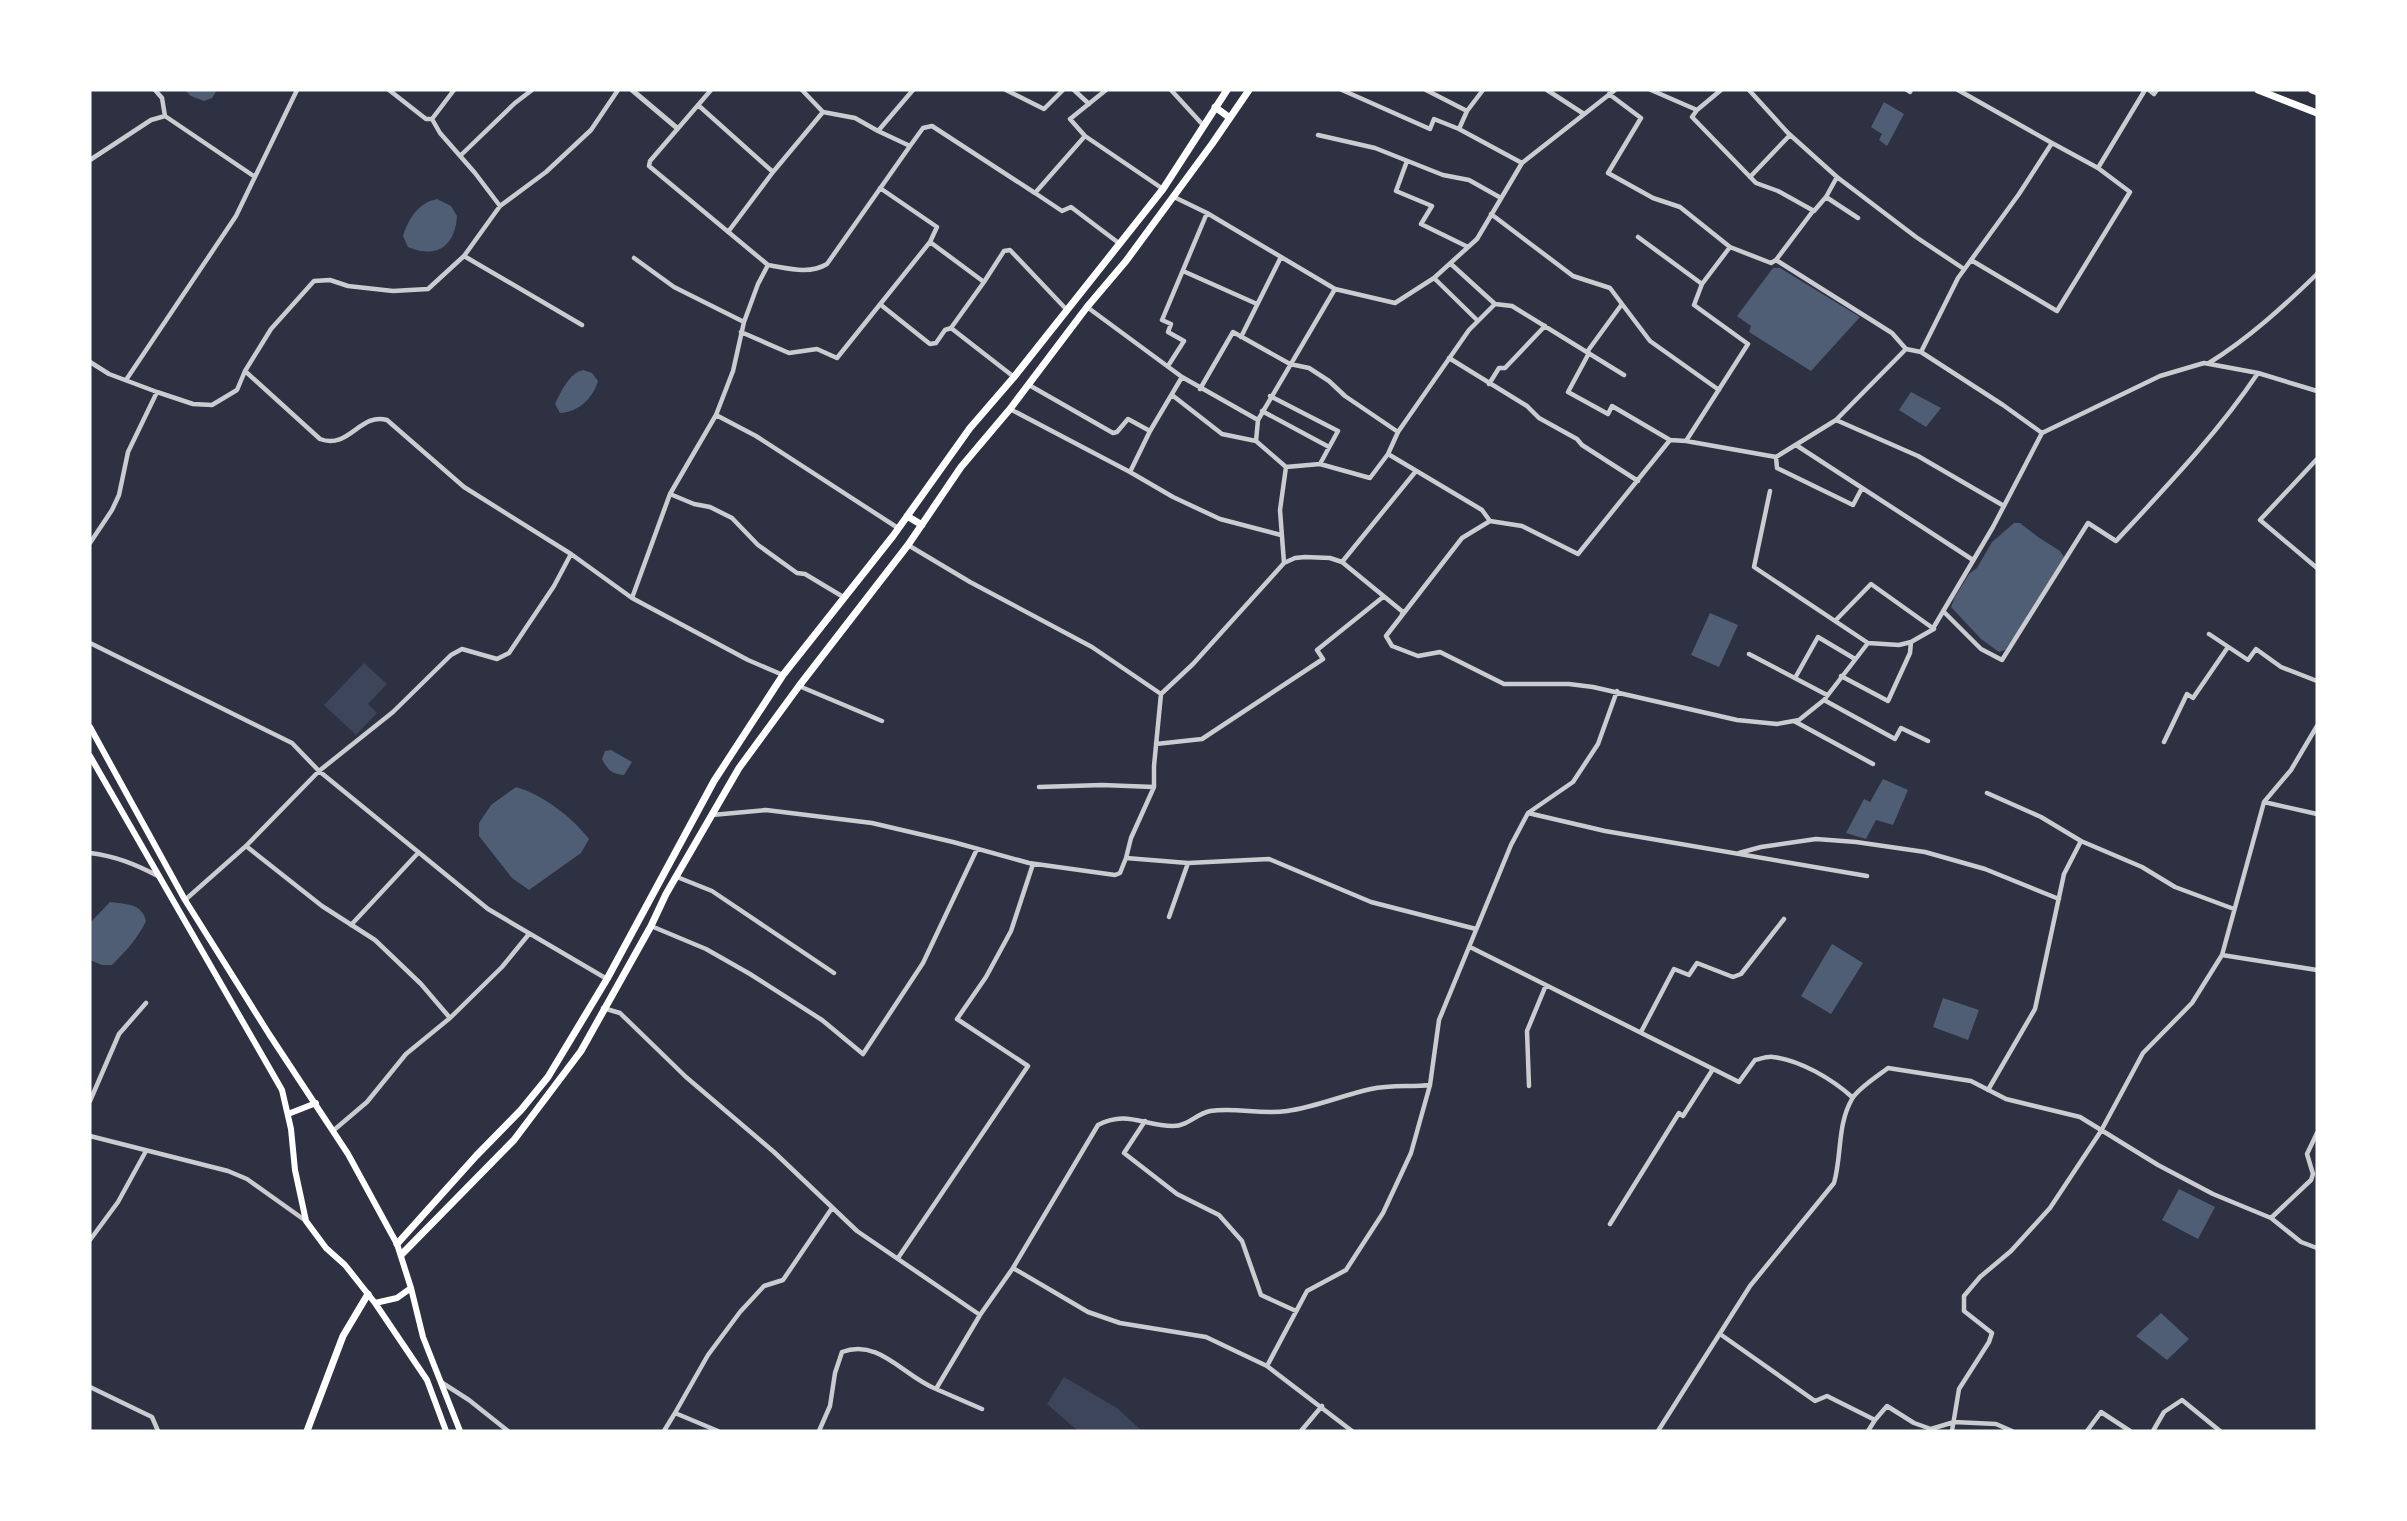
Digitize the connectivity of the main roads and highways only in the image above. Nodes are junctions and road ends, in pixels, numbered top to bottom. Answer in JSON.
{"nodes":[{"id":1,"x":1227,"y":90,"type":"edge"},
{"id":2,"x":1249,"y":90,"type":"edge"},
{"id":3,"x":2258,"y":90,"type":"edge"},
{"id":4,"x":2312,"y":90,"type":"edge"},
{"id":5,"x":2317,"y":92,"type":"edge"},
{"id":6,"x":2273,"y":93,"type":"edge"},
{"id":7,"x":1215,"y":107,"type":"junction"},
{"id":8,"x":2317,"y":113,"type":"edge"},
{"id":9,"x":1230,"y":118,"type":"junction"},
{"id":10,"x":907,"y":516,"type":"junction"},
{"id":11,"x":922,"y":525,"type":"junction"},
{"id":12,"x":90,"y":727,"type":"edge"},
{"id":13,"x":90,"y":756,"type":"edge"},
{"id":14,"x":680,"y":844,"type":"junction"},
{"id":15,"x":691,"y":852,"type":"junction"},
{"id":16,"x":316,"y":1103,"type":"junction"},
{"id":17,"x":288,"y":1114,"type":"junction"},
{"id":18,"x":397,"y":1244,"type":"junction"},
{"id":19,"x":402,"y":1254,"type":"junction"},
{"id":20,"x":411,"y":1288,"type":"junction"},
{"id":21,"x":368,"y":1294,"type":"junction"},
{"id":22,"x":375,"y":1303,"type":"junction"},
{"id":23,"x":307,"y":1431,"type":"edge"},
{"id":24,"x":446,"y":1431,"type":"edge"},
{"id":25,"x":460,"y":1431,"type":"edge"}],
"edges":[{"from":1,"to":7,"type":"highway"},
{"from":2,"to":9,"type":"highway"},
{"from":3,"to":6,"type":"highway"},
{"from":4,"to":5,"type":"highway"},
{"from":6,"to":8,"type":"highway"},
{"from":7,"to":9,"type":"highway"},
{"from":7,"to":10,"type":"highway"},
{"from":9,"to":11,"type":"highway"},
{"from":10,"to":11,"type":"highway"},
{"from":10,"to":14,"type":"highway"},
{"from":11,"to":15,"type":"highway"},
{"from":12,"to":16,"type":"main road"},
{"from":13,"to":17,"type":"main road"},
{"from":14,"to":15,"type":"highway"},
{"from":14,"to":18,"type":"highway"},
{"from":15,"to":19,"type":"highway"},
{"from":16,"to":17,"type":"main road"},
{"from":16,"to":18,"type":"main road"},
{"from":17,"to":21,"type":"main road"},
{"from":18,"to":19,"type":"main road"},
{"from":19,"to":20,"type":"main road"},
{"from":20,"to":22,"type":"main road"},
{"from":20,"to":25,"type":"main road"},
{"from":21,"to":22,"type":"main road"},
{"from":21,"to":23,"type":"highway"},
{"from":22,"to":24,"type":"main road"}]}
